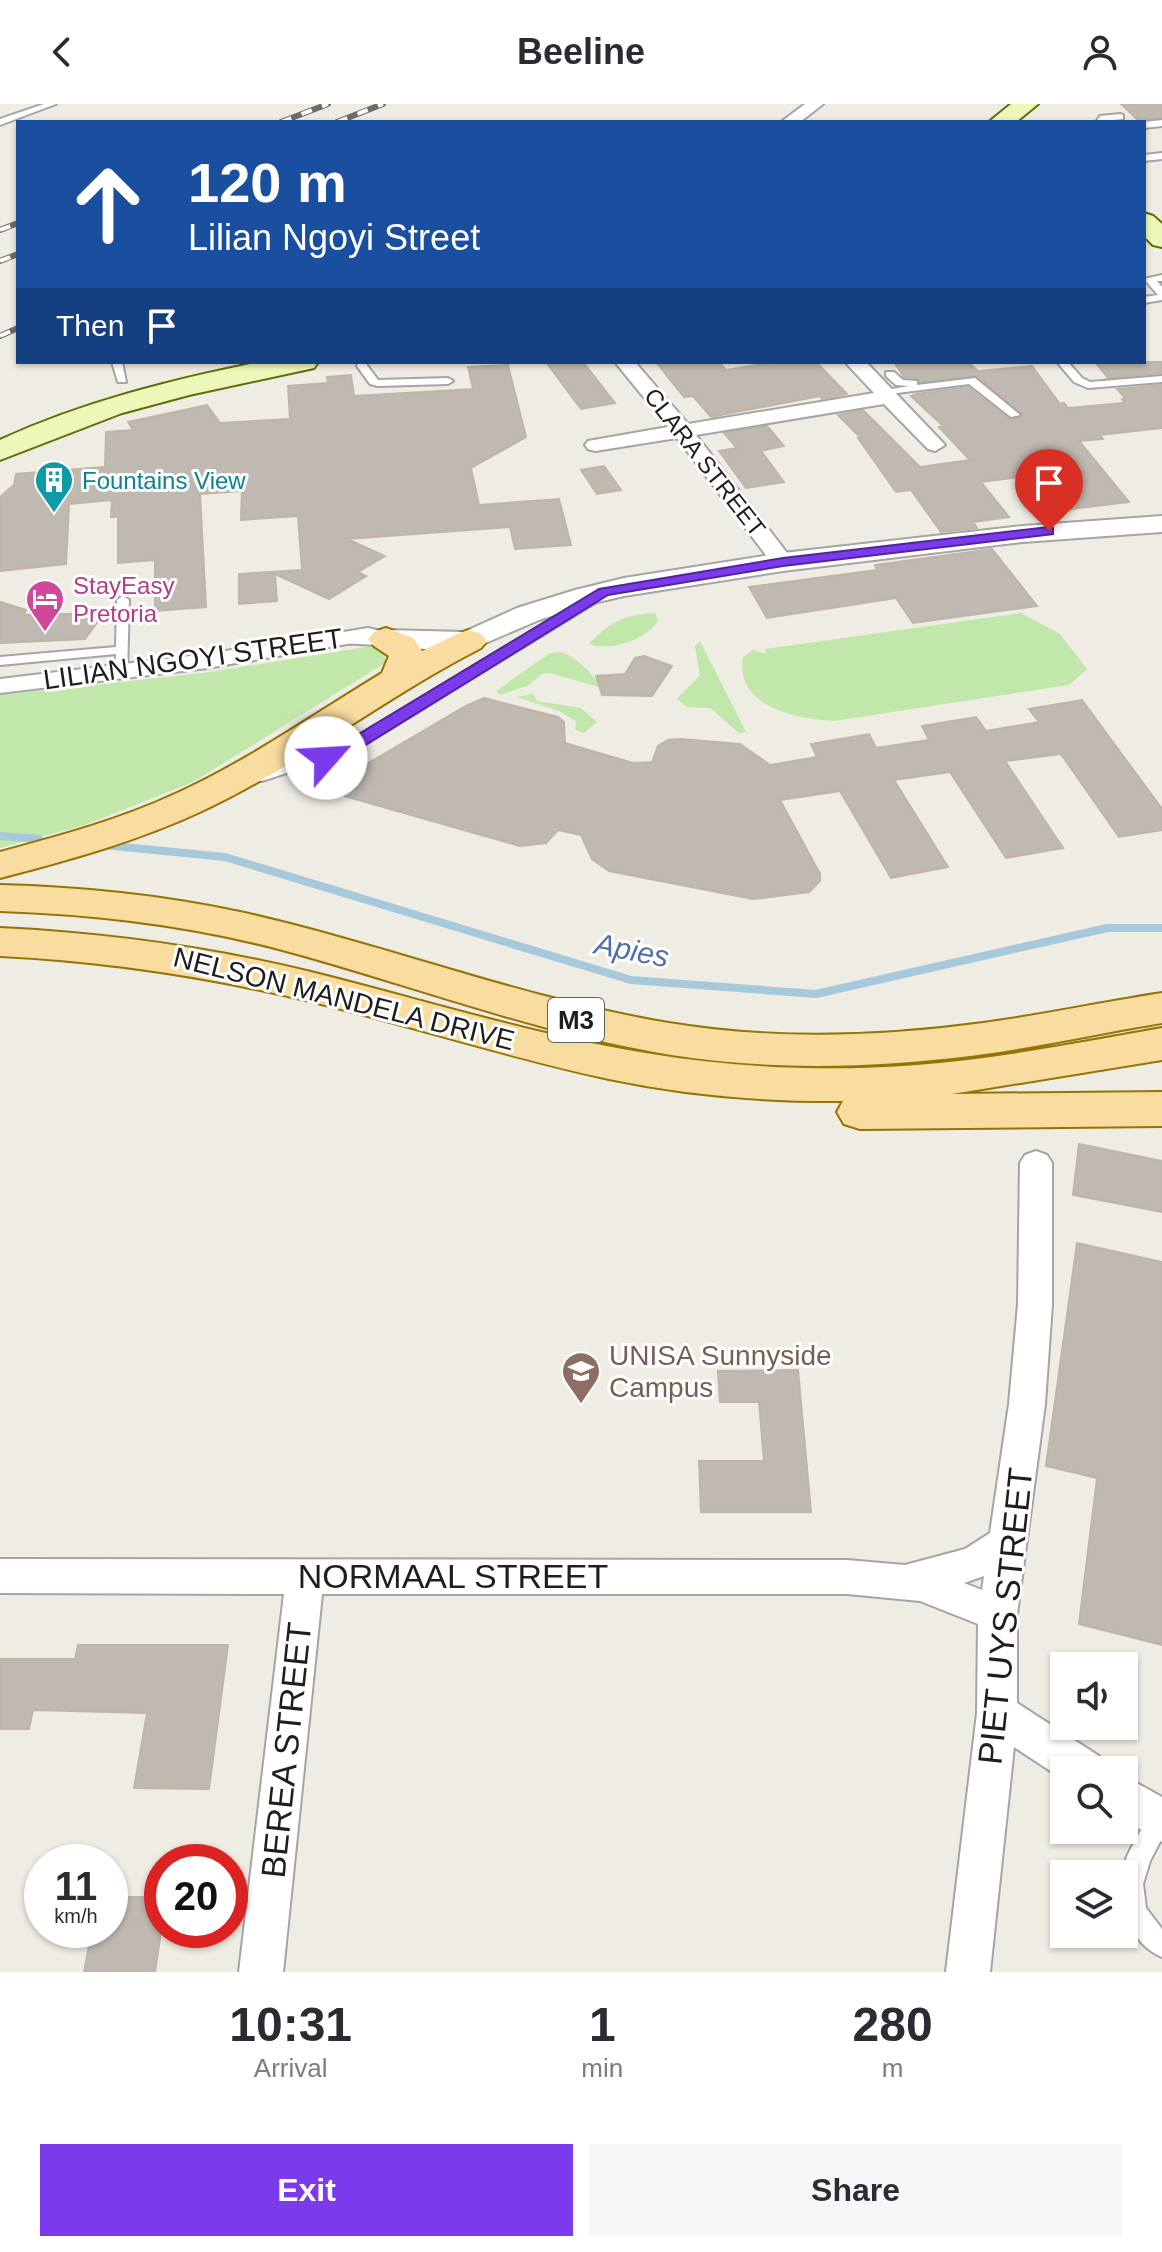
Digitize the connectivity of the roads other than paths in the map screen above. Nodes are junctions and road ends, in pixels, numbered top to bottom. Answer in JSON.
{"nodes":[{"id":1,"x":52,"y":104,"type":"edge"},
{"id":2,"x":815,"y":104,"type":"edge"},
{"id":3,"x":1026,"y":104,"type":"edge"},
{"id":4,"x":1120,"y":117,"type":"dead end"},
{"id":5,"x":792,"y":120,"type":"edge"},
{"id":6,"x":1004,"y":120,"type":"edge"},
{"id":7,"x":1043,"y":120,"type":"edge"},
{"id":8,"x":1102,"y":120,"type":"edge"},
{"id":9,"x":0,"y":122,"type":"edge"},
{"id":10,"x":1146,"y":223,"type":"edge"},
{"id":11,"x":1162,"y":241,"type":"edge"},
{"id":12,"x":1147,"y":278,"type":"edge"},
{"id":13,"x":1162,"y":278,"type":"edge"},
{"id":14,"x":1162,"y":295,"type":"edge"},
{"id":15,"x":189,"y":364,"type":"edge"},
{"id":16,"x":235,"y":364,"type":"edge"},
{"id":17,"x":294,"y":364,"type":"edge"},
{"id":18,"x":370,"y":364,"type":"edge"},
{"id":19,"x":627,"y":364,"type":"edge"},
{"id":20,"x":858,"y":364,"type":"edge"},
{"id":21,"x":1064,"y":364,"type":"edge"},
{"id":22,"x":117,"y":375,"type":"edge"},
{"id":23,"x":958,"y":375,"type":"dead end"},
{"id":24,"x":1162,"y":379,"type":"edge"},
{"id":25,"x":448,"y":381,"type":"dead end"},
{"id":26,"x":888,"y":386,"type":"junction"},
{"id":27,"x":1015,"y":415,"type":"dead end"},
{"id":28,"x":681,"y":429,"type":"junction"},
{"id":29,"x":6,"y":437,"type":"edge"},
{"id":30,"x":595,"y":445,"type":"dead end"},
{"id":31,"x":935,"y":445,"type":"dead end"},
{"id":32,"x":1162,"y":524,"type":"edge"},
{"id":33,"x":783,"y":562,"type":"junction"},
{"id":34,"x":604,"y":592,"type":"junction"},
{"id":35,"x":123,"y":600,"type":"dead end"},
{"id":36,"x":386,"y":639,"type":"junction"},
{"id":37,"x":469,"y":641,"type":"junction"},
{"id":38,"x":0,"y":661,"type":"edge"},
{"id":39,"x":123,"y":661,"type":"junction"},
{"id":40,"x":398,"y":677,"type":"junction"},
{"id":41,"x":0,"y":686,"type":"edge"},
{"id":42,"x":191,"y":801,"type":"junction"},
{"id":43,"x":0,"y":865,"type":"edge"},
{"id":44,"x":0,"y":898,"type":"edge"},
{"id":45,"x":0,"y":942,"type":"edge"},
{"id":46,"x":321,"y":990,"type":"junction"},
{"id":47,"x":1162,"y":1008,"type":"edge"},
{"id":48,"x":1162,"y":1044,"type":"edge"},
{"id":49,"x":1162,"y":1109,"type":"edge"},
{"id":50,"x":1036,"y":1163,"type":"dead end"},
{"id":51,"x":1008,"y":1542,"type":"junction"},
{"id":52,"x":0,"y":1576,"type":"edge"},
{"id":53,"x":305,"y":1576,"type":"junction"},
{"id":54,"x":906,"y":1581,"type":"junction"},
{"id":55,"x":998,"y":1614,"type":"junction"},
{"id":56,"x":997,"y":1713,"type":"junction"},
{"id":57,"x":1063,"y":1756,"type":"edge"},
{"id":58,"x":1138,"y":1805,"type":"edge"},
{"id":59,"x":1161,"y":1821,"type":"edge"},
{"id":60,"x":1162,"y":1945,"type":"edge"},
{"id":61,"x":261,"y":1972,"type":"edge"},
{"id":62,"x":968,"y":1972,"type":"edge"}],
"edges":[{"from":1,"to":9,"type":"lane"},
{"from":2,"to":5,"type":"street"},
{"from":3,"to":6,"type":"main road"},
{"from":3,"to":7,"type":"main road"},
{"from":4,"to":8,"type":"lane"},
{"from":10,"to":11,"type":"main road"},
{"from":12,"to":13,"type":"lane"},
{"from":12,"to":14,"type":"lane"},
{"from":15,"to":22,"type":"main road"},
{"from":16,"to":22,"type":"main road"},
{"from":17,"to":29,"type":"main road"},
{"from":18,"to":25,"type":"lane"},
{"from":19,"to":28,"type":"street","name":"CLARA STREET"},
{"from":20,"to":26,"type":"street"},
{"from":21,"to":24,"type":"lane"},
{"from":22,"to":29,"type":"main road"},
{"from":23,"to":26,"type":"lane"},
{"from":26,"to":27,"type":"lane"},
{"from":26,"to":28,"type":"street"},
{"from":26,"to":31,"type":"street"},
{"from":28,"to":30,"type":"street"},
{"from":28,"to":33,"type":"street","name":"CLARA STREET"},
{"from":32,"to":33,"type":"street"},
{"from":33,"to":34,"type":"street"},
{"from":34,"to":37,"type":"street"},
{"from":34,"to":42,"type":"lane"},
{"from":35,"to":39,"type":"lane"},
{"from":36,"to":37,"type":"street"},
{"from":36,"to":39,"type":"street","name":"LILIAN NGOYI STREET"},
{"from":36,"to":40,"type":"main road"},
{"from":37,"to":40,"type":"main road"},
{"from":38,"to":39,"type":"lane"},
{"from":39,"to":41,"type":"street","name":"LILIAN NGOYI STREET"},
{"from":40,"to":42,"type":"main road"},
{"from":42,"to":43,"type":"main road"},
{"from":44,"to":47,"type":"main road","name":"NELSON MANDELA DRIVE","number":"M3"},
{"from":45,"to":46,"type":"main road","name":"NELSON MANDELA DRIVE","number":"M3"},
{"from":46,"to":48,"type":"main road","name":"NELSON MANDELA DRIVE","number":"M3"},
{"from":46,"to":49,"type":"main road"},
{"from":50,"to":51,"type":"street","name":"PIET UYS STREET"},
{"from":51,"to":54,"type":"street","name":"NORMAAL STREET"},
{"from":51,"to":55,"type":"street","name":"PIET UYS STREET"},
{"from":52,"to":53,"type":"street","name":"NORMAAL STREET"},
{"from":53,"to":54,"type":"street","name":"NORMAAL STREET"},
{"from":53,"to":61,"type":"street","name":"BEREA STREET"},
{"from":54,"to":55,"type":"street","name":"NORMAAL STREET"},
{"from":55,"to":56,"type":"street","name":"PIET UYS STREET"},
{"from":56,"to":57,"type":"street"},
{"from":56,"to":62,"type":"street","name":"PIET UYS STREET"},
{"from":58,"to":59,"type":"street"},
{"from":59,"to":60,"type":"lane"}]}
